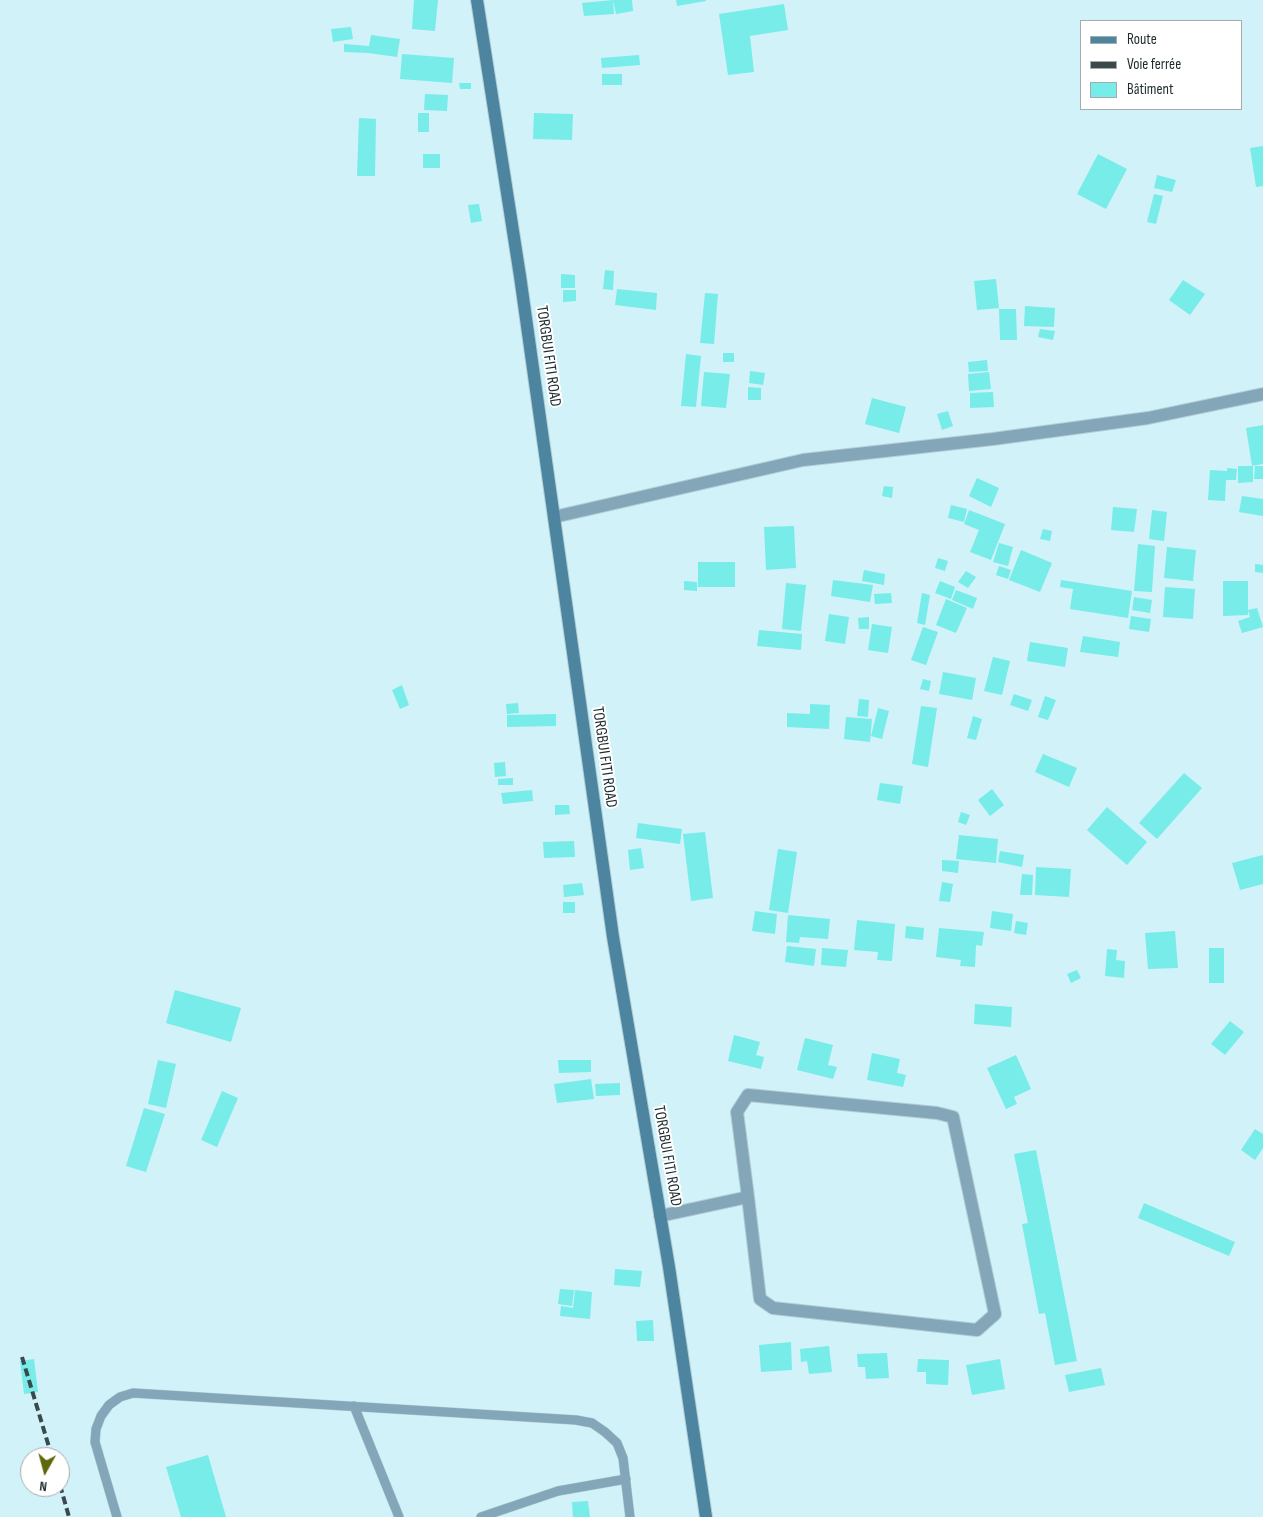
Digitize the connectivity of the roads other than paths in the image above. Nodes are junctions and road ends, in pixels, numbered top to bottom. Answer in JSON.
{"nodes":[{"id":1,"x":477,"y":0,"type":"edge"},
{"id":2,"x":1263,"y":394,"type":"edge"},
{"id":3,"x":554,"y":517,"type":"junction"},
{"id":4,"x":748,"y":1197,"type":"junction"},
{"id":5,"x":660,"y":1216,"type":"junction"},
{"id":6,"x":354,"y":1406,"type":"junction"},
{"id":7,"x":626,"y":1479,"type":"junction"},
{"id":8,"x":118,"y":1517,"type":"edge"},
{"id":9,"x":399,"y":1517,"type":"edge"},
{"id":10,"x":482,"y":1517,"type":"edge"},
{"id":11,"x":630,"y":1517,"type":"edge"},
{"id":12,"x":706,"y":1517,"type":"edge"}],
"edges":[{"from":1,"to":3,"type":"street","name":"TORGBUI FITI ROAD"},
{"from":2,"to":3,"type":"street"},
{"from":3,"to":5,"type":"street","name":"TORGBUI FITI ROAD"},
{"from":4,"to":4,"type":"street"},
{"from":4,"to":5,"type":"street"},
{"from":5,"to":12,"type":"street","name":"TORGBUI FITI ROAD"},
{"from":6,"to":7,"type":"lane"},
{"from":6,"to":8,"type":"lane"},
{"from":6,"to":9,"type":"lane"},
{"from":7,"to":10,"type":"lane"},
{"from":7,"to":11,"type":"lane"}]}
